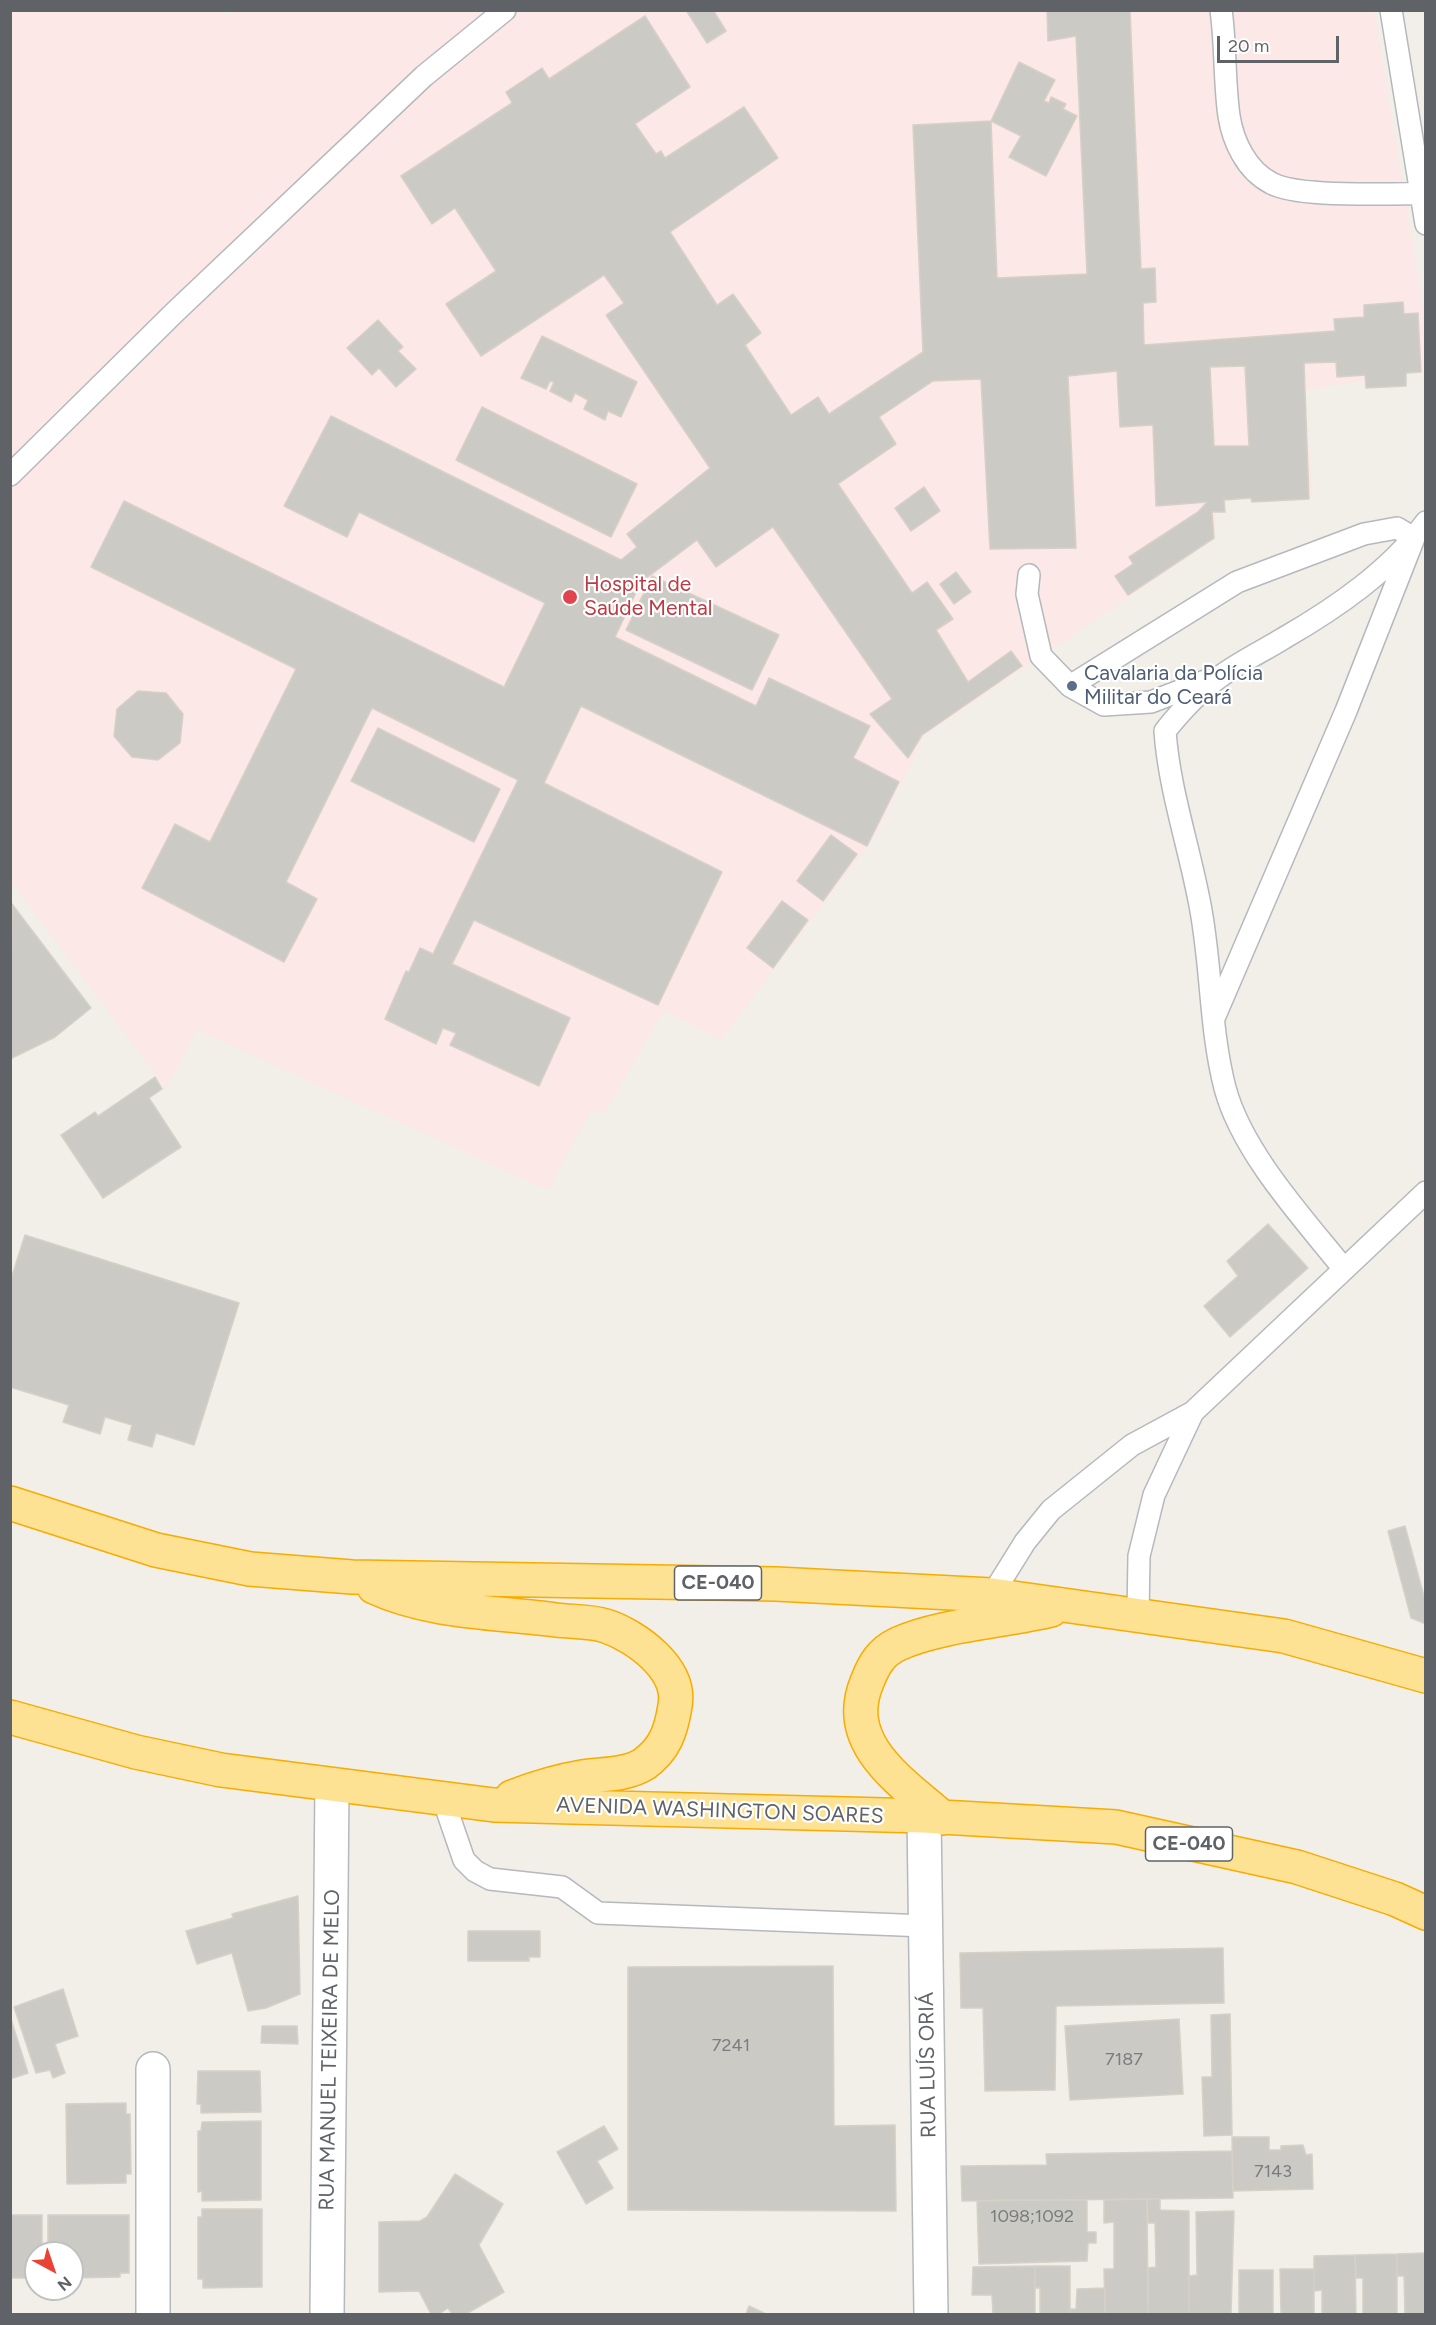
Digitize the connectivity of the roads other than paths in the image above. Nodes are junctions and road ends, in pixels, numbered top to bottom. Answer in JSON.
{"nodes":[{"id":1,"x":1221,"y":10,"type":"edge"},
{"id":2,"x":1391,"y":10,"type":"edge"},
{"id":3,"x":493,"y":14,"type":"edge"},
{"id":4,"x":1421,"y":194,"type":"junction"},
{"id":5,"x":1425,"y":224,"type":"edge"},
{"id":6,"x":10,"y":475,"type":"edge"},
{"id":7,"x":1420,"y":530,"type":"edge"},
{"id":8,"x":1029,"y":575,"type":"dead end"},
{"id":9,"x":1220,"y":676,"type":"junction"},
{"id":10,"x":1070,"y":686,"type":"junction"},
{"id":11,"x":1213,"y":1021,"type":"junction"},
{"id":12,"x":1425,"y":1192,"type":"edge"},
{"id":13,"x":1344,"y":1269,"type":"junction"},
{"id":14,"x":1193,"y":1412,"type":"junction"},
{"id":15,"x":10,"y":1503,"type":"edge"},
{"id":16,"x":352,"y":1577,"type":"junction"},
{"id":17,"x":992,"y":1594,"type":"junction"},
{"id":18,"x":1070,"y":1606,"type":"junction"},
{"id":19,"x":1138,"y":1615,"type":"junction"},
{"id":20,"x":1425,"y":1676,"type":"edge"},
{"id":21,"x":10,"y":1717,"type":"edge"},
{"id":22,"x":332,"y":1785,"type":"junction"},
{"id":23,"x":443,"y":1799,"type":"junction"},
{"id":24,"x":494,"y":1804,"type":"junction"},
{"id":25,"x":934,"y":1817,"type":"junction"},
{"id":26,"x":1425,"y":1913,"type":"edge"},
{"id":27,"x":926,"y":1926,"type":"junction"},
{"id":28,"x":153,"y":2069,"type":"dead end"},
{"id":29,"x":153,"y":2314,"type":"edge"},
{"id":30,"x":327,"y":2314,"type":"edge"},
{"id":31,"x":931,"y":2314,"type":"edge"}],
"edges":[{"from":1,"to":4,"type":"lane"},
{"from":2,"to":4,"type":"lane"},
{"from":3,"to":6,"type":"lane"},
{"from":4,"to":5,"type":"lane"},
{"from":7,"to":9,"type":"lane"},
{"from":7,"to":10,"type":"lane"},
{"from":7,"to":11,"type":"lane"},
{"from":8,"to":10,"type":"lane"},
{"from":9,"to":10,"type":"lane"},
{"from":9,"to":11,"type":"lane"},
{"from":11,"to":13,"type":"lane"},
{"from":12,"to":13,"type":"lane"},
{"from":13,"to":14,"type":"lane"},
{"from":14,"to":17,"type":"lane"},
{"from":14,"to":19,"type":"lane"},
{"from":15,"to":16,"type":"highway","number":"CE-040"},
{"from":16,"to":17,"type":"highway","number":"CE-040"},
{"from":16,"to":24,"type":"highway"},
{"from":17,"to":18,"type":"highway","number":"CE-040"},
{"from":18,"to":19,"type":"highway","number":"CE-040"},
{"from":18,"to":25,"type":"highway"},
{"from":19,"to":20,"type":"highway","number":"CE-040"},
{"from":21,"to":22,"type":"highway","name":"AVENIDA WASHINGTON SOARES","number":"CE-040"},
{"from":22,"to":23,"type":"highway","name":"AVENIDA WASHINGTON SOARES","number":"CE-040"},
{"from":22,"to":30,"type":"street","name":"RUA MANUEL TEIXEIRA DE MELO"},
{"from":23,"to":24,"type":"highway","name":"AVENIDA WASHINGTON SOARES","number":"CE-040"},
{"from":23,"to":27,"type":"lane"},
{"from":24,"to":25,"type":"highway","name":"AVENIDA WASHINGTON SOARES","number":"CE-040"},
{"from":25,"to":26,"type":"highway","name":"AVENIDA WASHINGTON SOARES","number":"CE-040"},
{"from":25,"to":27,"type":"street","name":"RUA LUÍS ORIÁ"},
{"from":27,"to":31,"type":"street","name":"RUA LUÍS ORIÁ"},
{"from":28,"to":29,"type":"street"}]}
